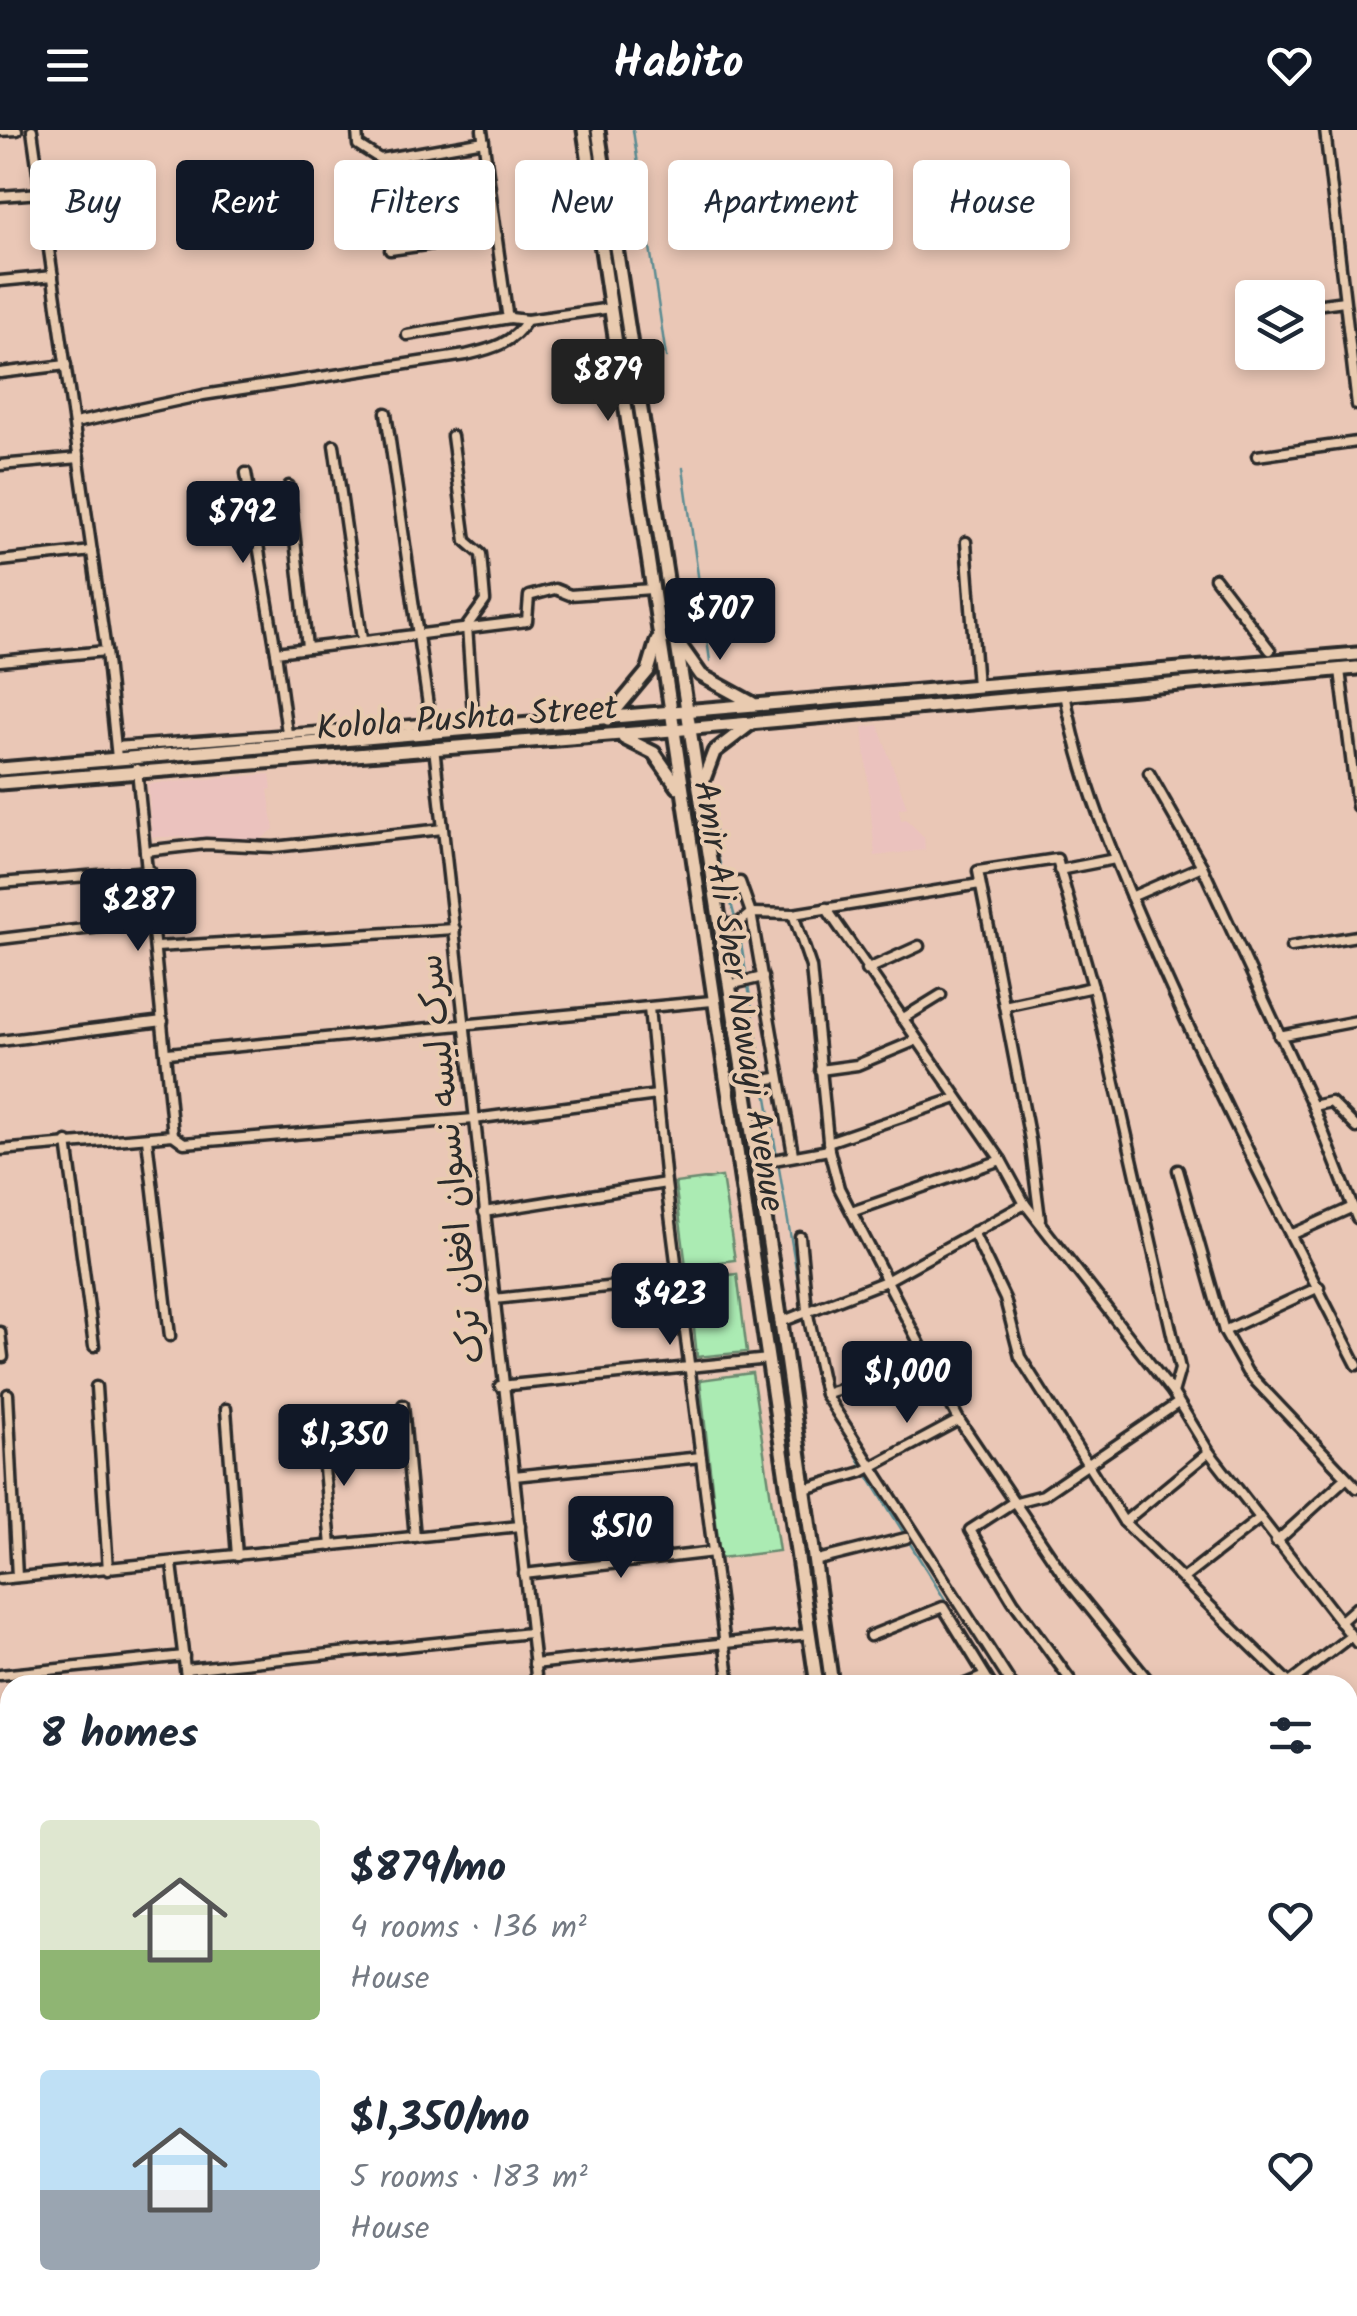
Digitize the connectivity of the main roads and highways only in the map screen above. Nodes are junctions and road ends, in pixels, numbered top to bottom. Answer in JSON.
{"nodes":[{"id":1,"x":584,"y":130,"type":"edge"},
{"id":2,"x":598,"y":130,"type":"edge"},
{"id":3,"x":601,"y":150,"type":"junction"},
{"id":4,"x":587,"y":152,"type":"junction"},
{"id":5,"x":588,"y":160,"type":"edge"},
{"id":6,"x":603,"y":160,"type":"edge"},
{"id":7,"x":602,"y":250,"type":"edge"},
{"id":8,"x":616,"y":250,"type":"edge"},
{"id":9,"x":674,"y":634,"type":"junction"},
{"id":10,"x":658,"y":637,"type":"junction"},
{"id":11,"x":1357,"y":654,"type":"edge"},
{"id":12,"x":1357,"y":668,"type":"edge"},
{"id":13,"x":756,"y":705,"type":"junction"},
{"id":14,"x":686,"y":710,"type":"junction"},
{"id":15,"x":670,"y":712,"type":"junction"},
{"id":16,"x":608,"y":718,"type":"junction"},
{"id":17,"x":756,"y":721,"type":"junction"},
{"id":18,"x":689,"y":728,"type":"junction"},
{"id":19,"x":672,"y":730,"type":"junction"},
{"id":20,"x":610,"y":735,"type":"junction"},
{"id":21,"x":0,"y":769,"type":"edge"},
{"id":22,"x":0,"y":782,"type":"edge"},
{"id":23,"x":700,"y":791,"type":"junction"},
{"id":24,"x":682,"y":794,"type":"junction"},
{"id":25,"x":815,"y":1675,"type":"edge"},
{"id":26,"x":830,"y":1675,"type":"edge"}],
"edges":[{"from":1,"to":4,"type":"main road","name":"Amir Ali Sher Nawayi Avenue"},
{"from":2,"to":3,"type":"main road"},
{"from":3,"to":4,"type":"main road"},
{"from":3,"to":6,"type":"main road"},
{"from":4,"to":5,"type":"main road","name":"Amir Ali Sher Nawayi Avenue"},
{"from":7,"to":10,"type":"main road","name":"Amir Ali Sher Nawayi Avenue"},
{"from":8,"to":9,"type":"main road"},
{"from":9,"to":13,"type":"main road"},
{"from":9,"to":14,"type":"main road"},
{"from":10,"to":15,"type":"main road","name":"Amir Ali Sher Nawayi Avenue"},
{"from":10,"to":16,"type":"main road"},
{"from":11,"to":13,"type":"main road"},
{"from":12,"to":17,"type":"main road","name":"Kolola Pushta Street"},
{"from":13,"to":14,"type":"main road"},
{"from":14,"to":15,"type":"main road"},
{"from":14,"to":18,"type":"main road"},
{"from":15,"to":16,"type":"main road"},
{"from":15,"to":19,"type":"main road","name":"Amir Ali Sher Nawayi Avenue"},
{"from":16,"to":21,"type":"main road"},
{"from":17,"to":18,"type":"main road","name":"Kolola Pushta Street"},
{"from":17,"to":23,"type":"main road"},
{"from":18,"to":19,"type":"main road","name":"Kolola Pushta Street"},
{"from":18,"to":23,"type":"main road"},
{"from":19,"to":20,"type":"main road","name":"Kolola Pushta Street"},
{"from":19,"to":24,"type":"main road","name":"Amir Ali Sher Nawayi Avenue"},
{"from":20,"to":22,"type":"main road","name":"Kolola Pushta Street"},
{"from":20,"to":24,"type":"main road"},
{"from":23,"to":26,"type":"main road"},
{"from":24,"to":25,"type":"main road","name":"Amir Ali Sher Nawayi Avenue"}]}
